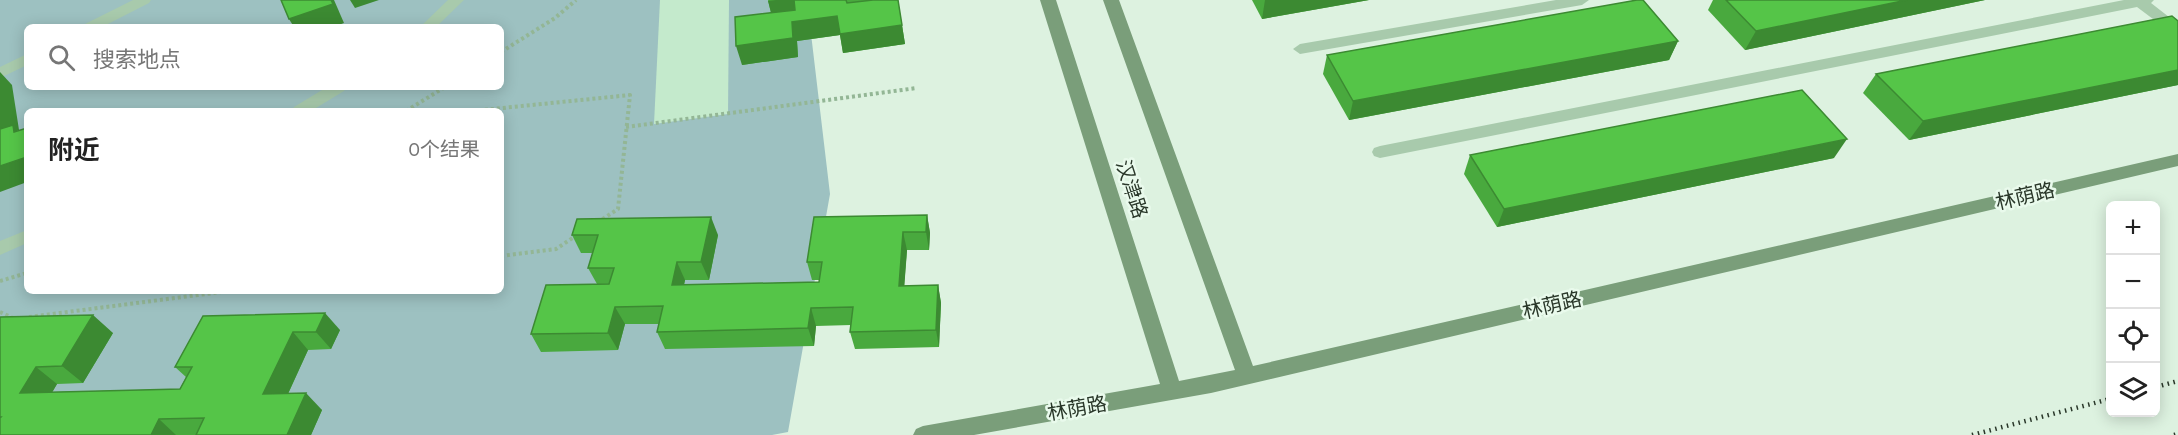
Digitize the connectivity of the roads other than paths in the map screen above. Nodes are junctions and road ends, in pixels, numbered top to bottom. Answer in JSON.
{"nodes":[{"id":1,"x":136,"y":0,"type":"edge"},
{"id":2,"x":144,"y":0,"type":"edge"},
{"id":3,"x":457,"y":0,"type":"edge"},
{"id":4,"x":1048,"y":0,"type":"edge"},
{"id":5,"x":1111,"y":0,"type":"edge"},
{"id":6,"x":1582,"y":0,"type":"edge"},
{"id":7,"x":2142,"y":0,"type":"edge"},
{"id":8,"x":116,"y":14,"type":"junction"},
{"id":9,"x":96,"y":24,"type":"edge"},
{"id":10,"x":430,"y":24,"type":"edge"},
{"id":11,"x":2178,"y":31,"type":"edge"},
{"id":12,"x":1300,"y":49,"type":"dead end"},
{"id":13,"x":24,"y":61,"type":"edge"},
{"id":14,"x":0,"y":73,"type":"edge"},
{"id":15,"x":334,"y":90,"type":"edge"},
{"id":16,"x":304,"y":108,"type":"edge"},
{"id":17,"x":1380,"y":152,"type":"dead end"},
{"id":18,"x":2178,"y":160,"type":"edge"},
{"id":19,"x":24,"y":237,"type":"edge"},
{"id":20,"x":0,"y":249,"type":"edge"},
{"id":21,"x":1247,"y":376,"type":"junction"},
{"id":22,"x":1172,"y":391,"type":"junction"},
{"id":23,"x":923,"y":435,"type":"edge"}],
"edges":[{"from":1,"to":8,"type":"lane"},
{"from":2,"to":8,"type":"lane"},
{"from":3,"to":10,"type":"lane"},
{"from":4,"to":22,"type":"street","name":"汉津路"},
{"from":5,"to":21,"type":"street"},
{"from":6,"to":12,"type":"lane"},
{"from":7,"to":11,"type":"lane"},
{"from":7,"to":17,"type":"lane"},
{"from":8,"to":9,"type":"lane"},
{"from":13,"to":14,"type":"lane"},
{"from":15,"to":16,"type":"lane"},
{"from":18,"to":21,"type":"street","name":"林荫路"},
{"from":19,"to":20,"type":"lane"},
{"from":21,"to":22,"type":"street","name":"林荫路"},
{"from":22,"to":23,"type":"street","name":"林荫路"}]}
